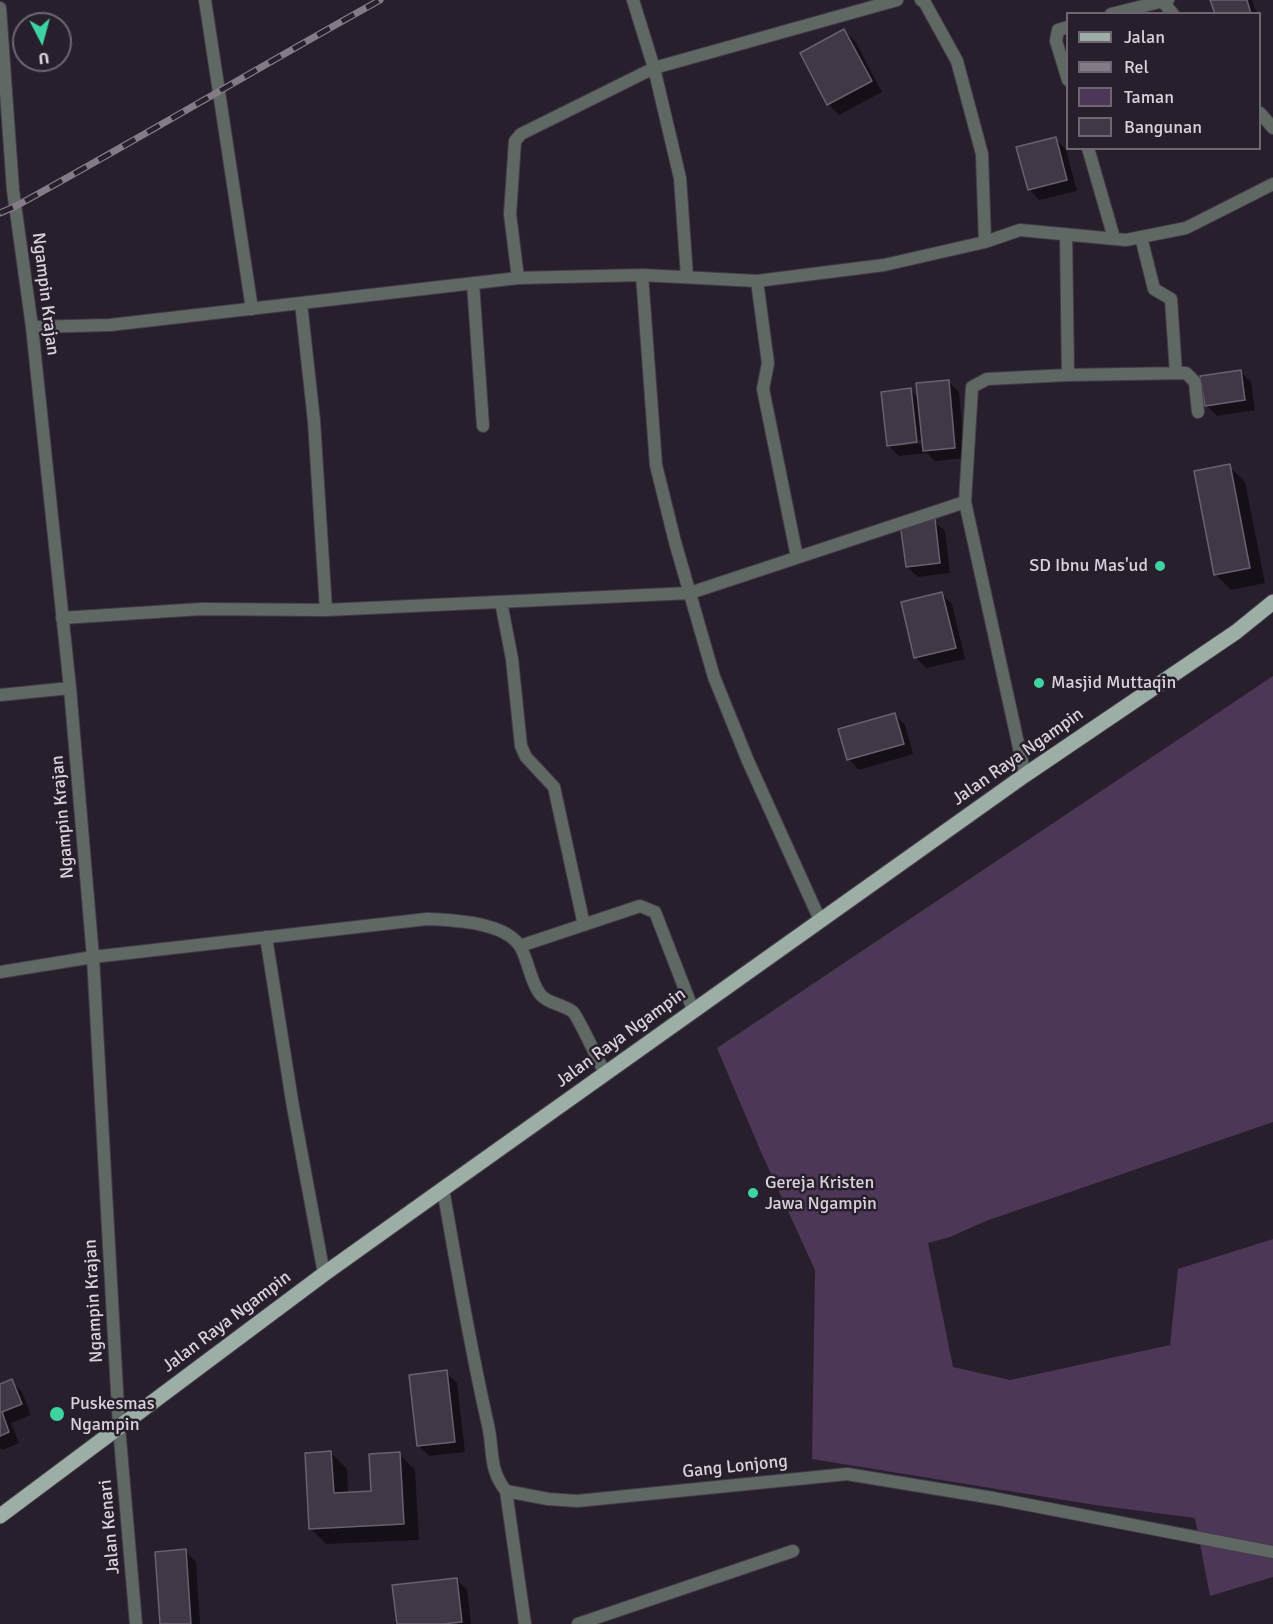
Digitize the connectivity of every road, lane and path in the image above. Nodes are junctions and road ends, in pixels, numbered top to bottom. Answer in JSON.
{"nodes":[{"id":1,"x":205,"y":0,"type":"edge"},
{"id":2,"x":633,"y":0,"type":"edge"},
{"id":3,"x":897,"y":0,"type":"edge"},
{"id":4,"x":921,"y":0,"type":"edge"},
{"id":5,"x":1119,"y":0,"type":"edge"},
{"id":6,"x":1165,"y":1,"type":"edge"},
{"id":7,"x":0,"y":8,"type":"edge"},
{"id":8,"x":1130,"y":8,"type":"junction"},
{"id":9,"x":1117,"y":12,"type":"edge"},
{"id":10,"x":1066,"y":28,"type":"edge"},
{"id":11,"x":654,"y":68,"type":"junction"},
{"id":12,"x":1066,"y":74,"type":"edge"},
{"id":13,"x":1261,"y":114,"type":"edge"},
{"id":14,"x":1273,"y":128,"type":"edge"},
{"id":15,"x":1089,"y":150,"type":"edge"},
{"id":16,"x":1273,"y":184,"type":"edge"},
{"id":17,"x":13,"y":190,"type":"junction"},
{"id":18,"x":0,"y":194,"type":"edge"},
{"id":19,"x":1066,"y":234,"type":"junction"},
{"id":20,"x":1141,"y":237,"type":"junction"},
{"id":21,"x":1114,"y":238,"type":"junction"},
{"id":22,"x":985,"y":242,"type":"junction"},
{"id":23,"x":642,"y":275,"type":"junction"},
{"id":24,"x":687,"y":277,"type":"junction"},
{"id":25,"x":518,"y":278,"type":"junction"},
{"id":26,"x":757,"y":281,"type":"junction"},
{"id":27,"x":473,"y":283,"type":"junction"},
{"id":28,"x":301,"y":303,"type":"junction"},
{"id":29,"x":252,"y":309,"type":"junction"},
{"id":30,"x":32,"y":327,"type":"junction"},
{"id":31,"x":1176,"y":373,"type":"junction"},
{"id":32,"x":1068,"y":375,"type":"junction"},
{"id":33,"x":1198,"y":412,"type":"dead end"},
{"id":34,"x":483,"y":426,"type":"dead end"},
{"id":35,"x":965,"y":502,"type":"junction"},
{"id":36,"x":797,"y":557,"type":"junction"},
{"id":37,"x":690,"y":593,"type":"junction"},
{"id":38,"x":501,"y":602,"type":"junction"},
{"id":39,"x":1273,"y":602,"type":"edge"},
{"id":40,"x":326,"y":610,"type":"junction"},
{"id":41,"x":62,"y":618,"type":"junction"},
{"id":42,"x":70,"y":688,"type":"junction"},
{"id":43,"x":0,"y":695,"type":"edge"},
{"id":44,"x":1024,"y":775,"type":"junction"},
{"id":45,"x":820,"y":920,"type":"junction"},
{"id":46,"x":584,"y":926,"type":"junction"},
{"id":47,"x":266,"y":937,"type":"junction"},
{"id":48,"x":520,"y":946,"type":"junction"},
{"id":49,"x":93,"y":957,"type":"junction"},
{"id":50,"x":0,"y":972,"type":"edge"},
{"id":51,"x":693,"y":1010,"type":"junction"},
{"id":52,"x":605,"y":1074,"type":"junction"},
{"id":53,"x":443,"y":1189,"type":"junction"},
{"id":54,"x":324,"y":1274,"type":"junction"},
{"id":55,"x":119,"y":1427,"type":"junction"},
{"id":56,"x":506,"y":1491,"type":"junction"},
{"id":57,"x":0,"y":1516,"type":"edge"},
{"id":58,"x":793,"y":1551,"type":"dead end"},
{"id":59,"x":1273,"y":1552,"type":"edge"},
{"id":60,"x":136,"y":1624,"type":"edge"},
{"id":61,"x":525,"y":1624,"type":"edge"},
{"id":62,"x":578,"y":1624,"type":"edge"}],
"edges":[{"from":1,"to":29,"type":"street"},
{"from":2,"to":11,"type":"street"},
{"from":3,"to":11,"type":"street"},
{"from":4,"to":22,"type":"street"},
{"from":5,"to":8,"type":"street"},
{"from":6,"to":8,"type":"street"},
{"from":7,"to":17,"type":"street","name":"Ngampin Krajan"},
{"from":8,"to":9,"type":"street"},
{"from":10,"to":12,"type":"street"},
{"from":11,"to":24,"type":"street"},
{"from":11,"to":25,"type":"street"},
{"from":13,"to":14,"type":"street"},
{"from":15,"to":21,"type":"street"},
{"from":16,"to":20,"type":"street"},
{"from":17,"to":18,"type":"street"},
{"from":17,"to":30,"type":"street","name":"Ngampin Krajan"},
{"from":19,"to":21,"type":"street"},
{"from":19,"to":22,"type":"street"},
{"from":19,"to":32,"type":"street"},
{"from":20,"to":21,"type":"street"},
{"from":20,"to":31,"type":"street"},
{"from":22,"to":26,"type":"street"},
{"from":23,"to":24,"type":"street"},
{"from":23,"to":25,"type":"street"},
{"from":23,"to":37,"type":"street"},
{"from":24,"to":26,"type":"street"},
{"from":25,"to":27,"type":"street"},
{"from":26,"to":36,"type":"street"},
{"from":27,"to":28,"type":"street"},
{"from":27,"to":34,"type":"street"},
{"from":28,"to":29,"type":"street"},
{"from":28,"to":40,"type":"street"},
{"from":29,"to":30,"type":"street"},
{"from":30,"to":41,"type":"street","name":"Ngampin Krajan"},
{"from":31,"to":32,"type":"street"},
{"from":31,"to":33,"type":"street"},
{"from":32,"to":35,"type":"street"},
{"from":35,"to":36,"type":"street"},
{"from":35,"to":44,"type":"street"},
{"from":36,"to":37,"type":"street"},
{"from":37,"to":38,"type":"street"},
{"from":37,"to":45,"type":"street"},
{"from":38,"to":40,"type":"street"},
{"from":38,"to":46,"type":"street"},
{"from":39,"to":44,"type":"main road","name":"Jalan Raya Ngampin"},
{"from":40,"to":41,"type":"street"},
{"from":41,"to":42,"type":"street","name":"Ngampin Krajan"},
{"from":42,"to":43,"type":"street"},
{"from":42,"to":49,"type":"street","name":"Ngampin Krajan"},
{"from":44,"to":45,"type":"main road","name":"Jalan Raya Ngampin"},
{"from":45,"to":51,"type":"main road","name":"Jalan Raya Ngampin"},
{"from":46,"to":48,"type":"street"},
{"from":46,"to":51,"type":"street"},
{"from":47,"to":48,"type":"street"},
{"from":47,"to":49,"type":"street"},
{"from":47,"to":54,"type":"street"},
{"from":48,"to":52,"type":"street"},
{"from":49,"to":50,"type":"street"},
{"from":49,"to":55,"type":"street","name":"Ngampin Krajan"},
{"from":51,"to":52,"type":"main road","name":"Jalan Raya Ngampin"},
{"from":52,"to":53,"type":"main road","name":"Jalan Raya Ngampin"},
{"from":53,"to":54,"type":"main road","name":"Jalan Raya Ngampin"},
{"from":53,"to":56,"type":"street"},
{"from":54,"to":55,"type":"main road","name":"Jalan Raya Ngampin"},
{"from":55,"to":57,"type":"main road","name":"Jalan Raya Ngampin"},
{"from":55,"to":60,"type":"street","name":"Jalan Kenari"},
{"from":56,"to":59,"type":"street","name":"Gang Lonjong"},
{"from":56,"to":61,"type":"street"},
{"from":58,"to":62,"type":"street"}]}
